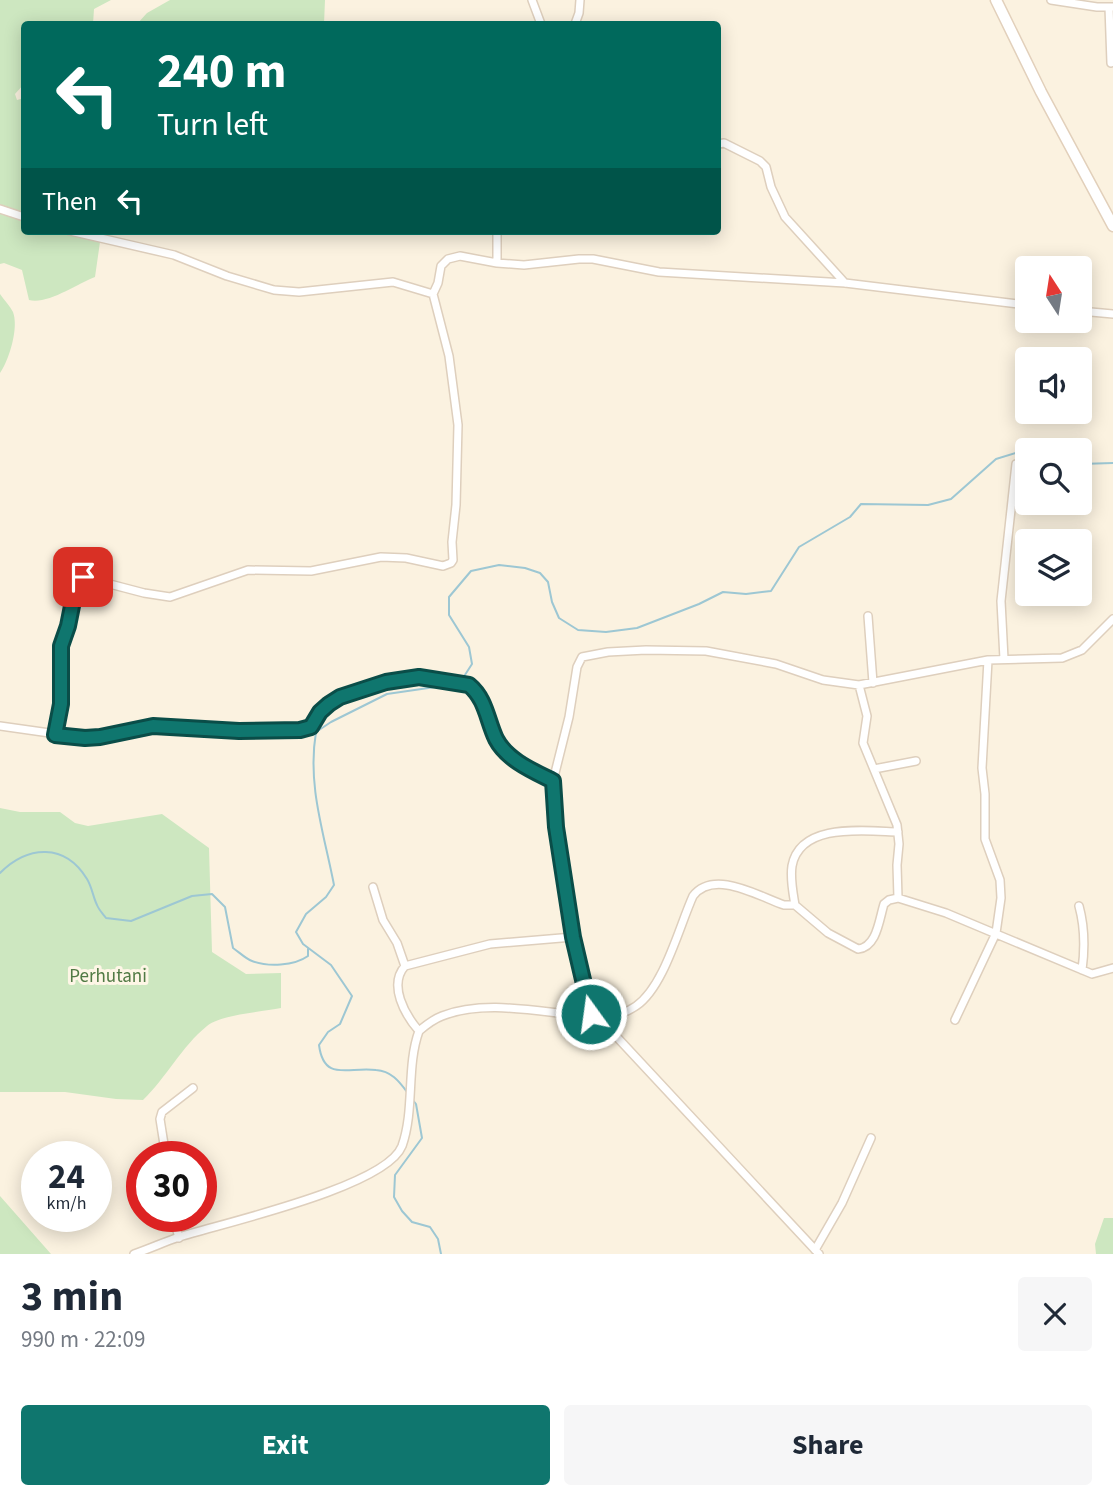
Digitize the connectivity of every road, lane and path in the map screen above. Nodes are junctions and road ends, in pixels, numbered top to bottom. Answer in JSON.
{"nodes":[{"id":1,"x":532,"y":0,"type":"edge"},
{"id":2,"x":580,"y":0,"type":"edge"},
{"id":3,"x":996,"y":0,"type":"edge"},
{"id":4,"x":1051,"y":0,"type":"edge"},
{"id":5,"x":1111,"y":7,"type":"edge"},
{"id":6,"x":540,"y":21,"type":"edge"},
{"id":7,"x":576,"y":21,"type":"edge"},
{"id":8,"x":1111,"y":64,"type":"dead end"},
{"id":9,"x":721,"y":144,"type":"edge"},
{"id":10,"x":0,"y":209,"type":"edge"},
{"id":11,"x":21,"y":216,"type":"edge"},
{"id":12,"x":1113,"y":226,"type":"edge"},
{"id":13,"x":104,"y":235,"type":"edge"},
{"id":14,"x":497,"y":235,"type":"edge"},
{"id":15,"x":497,"y":263,"type":"junction"},
{"id":16,"x":845,"y":283,"type":"junction"},
{"id":17,"x":433,"y":294,"type":"junction"},
{"id":18,"x":1015,"y":304,"type":"edge"},
{"id":19,"x":1092,"y":312,"type":"edge"},
{"id":20,"x":1113,"y":314,"type":"edge"},
{"id":21,"x":1015,"y":473,"type":"edge"},
{"id":22,"x":867,"y":616,"type":"dead end"},
{"id":23,"x":1113,"y":619,"type":"edge"},
{"id":24,"x":1004,"y":659,"type":"junction"},
{"id":25,"x":988,"y":660,"type":"junction"},
{"id":26,"x":873,"y":684,"type":"junction"},
{"id":27,"x":859,"y":685,"type":"junction"},
{"id":28,"x":0,"y":726,"type":"edge"},
{"id":29,"x":55,"y":735,"type":"junction"},
{"id":30,"x":916,"y":761,"type":"dead end"},
{"id":31,"x":874,"y":769,"type":"junction"},
{"id":32,"x":553,"y":781,"type":"junction"},
{"id":33,"x":898,"y":832,"type":"junction"},
{"id":34,"x":373,"y":887,"type":"dead end"},
{"id":35,"x":898,"y":898,"type":"junction"},
{"id":36,"x":795,"y":905,"type":"junction"},
{"id":37,"x":1079,"y":906,"type":"dead end"},
{"id":38,"x":996,"y":933,"type":"junction"},
{"id":39,"x":573,"y":937,"type":"junction"},
{"id":40,"x":405,"y":966,"type":"junction"},
{"id":41,"x":1113,"y":968,"type":"edge"},
{"id":42,"x":1082,"y":970,"type":"junction"},
{"id":43,"x":591,"y":1014,"type":"junction"},
{"id":44,"x":601,"y":1020,"type":"junction"},
{"id":45,"x":955,"y":1020,"type":"dead end"},
{"id":46,"x":419,"y":1031,"type":"junction"},
{"id":47,"x":193,"y":1088,"type":"dead end"},
{"id":48,"x":871,"y":1138,"type":"dead end"},
{"id":49,"x":163,"y":1141,"type":"edge"},
{"id":50,"x":177,"y":1232,"type":"edge"},
{"id":51,"x":179,"y":1238,"type":"junction"},
{"id":52,"x":817,"y":1252,"type":"edge"},
{"id":53,"x":134,"y":1254,"type":"edge"}],
"edges":[{"from":1,"to":6,"type":"street"},
{"from":2,"to":7,"type":"street"},
{"from":3,"to":12,"type":"street"},
{"from":4,"to":5,"type":"street"},
{"from":5,"to":8,"type":"street"},
{"from":9,"to":16,"type":"street"},
{"from":10,"to":11,"type":"street"},
{"from":13,"to":17,"type":"street"},
{"from":14,"to":15,"type":"street"},
{"from":15,"to":16,"type":"street"},
{"from":15,"to":17,"type":"street"},
{"from":16,"to":18,"type":"street"},
{"from":17,"to":29,"type":"street"},
{"from":19,"to":20,"type":"street"},
{"from":21,"to":24,"type":"street"},
{"from":22,"to":26,"type":"street"},
{"from":23,"to":24,"type":"street"},
{"from":24,"to":25,"type":"street"},
{"from":25,"to":26,"type":"street"},
{"from":25,"to":38,"type":"street"},
{"from":26,"to":27,"type":"street"},
{"from":27,"to":31,"type":"street"},
{"from":27,"to":32,"type":"street"},
{"from":28,"to":29,"type":"street"},
{"from":29,"to":32,"type":"street"},
{"from":30,"to":31,"type":"street"},
{"from":31,"to":33,"type":"street"},
{"from":32,"to":39,"type":"street"},
{"from":33,"to":35,"type":"street"},
{"from":33,"to":36,"type":"street"},
{"from":34,"to":40,"type":"street"},
{"from":35,"to":36,"type":"street"},
{"from":35,"to":38,"type":"street"},
{"from":36,"to":44,"type":"street"},
{"from":37,"to":42,"type":"street"},
{"from":38,"to":42,"type":"street"},
{"from":38,"to":45,"type":"street"},
{"from":39,"to":40,"type":"street"},
{"from":39,"to":43,"type":"street"},
{"from":40,"to":46,"type":"street"},
{"from":41,"to":42,"type":"street"},
{"from":43,"to":44,"type":"street"},
{"from":43,"to":46,"type":"street"},
{"from":44,"to":52,"type":"street"},
{"from":46,"to":51,"type":"street"},
{"from":47,"to":49,"type":"street"},
{"from":48,"to":52,"type":"street"},
{"from":50,"to":51,"type":"street"},
{"from":51,"to":53,"type":"street"}]}
